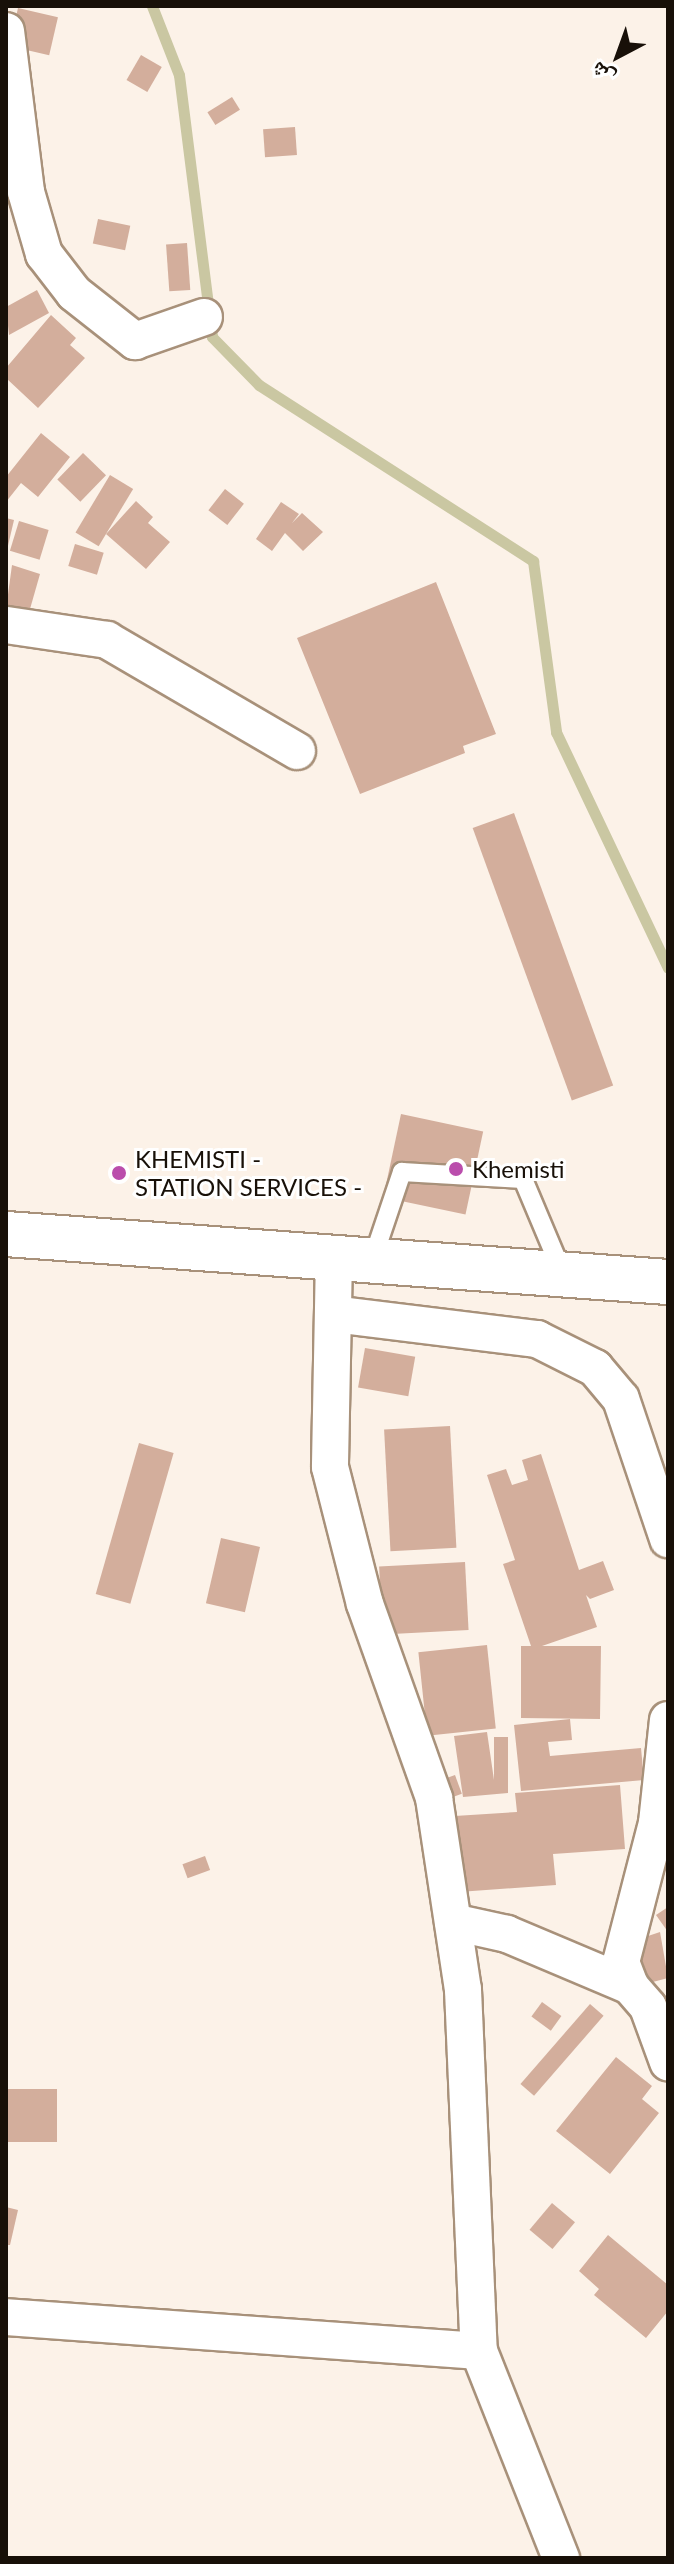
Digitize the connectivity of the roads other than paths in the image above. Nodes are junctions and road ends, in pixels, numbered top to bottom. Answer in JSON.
{"nodes":[{"id":1,"x":6,"y":31,"type":"edge"},
{"id":2,"x":204,"y":317,"type":"dead end"},
{"id":3,"x":6,"y":625,"type":"edge"},
{"id":4,"x":297,"y":751,"type":"dead end"},
{"id":5,"x":6,"y":1234,"type":"edge"},
{"id":6,"x":353,"y":1257,"type":"junction"},
{"id":7,"x":575,"y":1275,"type":"junction"},
{"id":8,"x":668,"y":1282,"type":"edge"},
{"id":9,"x":333,"y":1314,"type":"junction"},
{"id":10,"x":668,"y":1539,"type":"edge"},
{"id":11,"x":668,"y":1720,"type":"edge"},
{"id":12,"x":662,"y":1831,"type":"edge"},
{"id":13,"x":453,"y":1922,"type":"junction"},
{"id":14,"x":630,"y":1986,"type":"junction"},
{"id":15,"x":668,"y":2062,"type":"edge"},
{"id":16,"x":6,"y":2317,"type":"edge"},
{"id":17,"x":479,"y":2351,"type":"junction"},
{"id":18,"x":561,"y":2558,"type":"edge"}],
"edges":[{"from":1,"to":2,"type":"street"},
{"from":3,"to":4,"type":"street"},
{"from":5,"to":6,"type":"main road"},
{"from":6,"to":7,"type":"main road"},
{"from":6,"to":7,"type":"lane"},
{"from":6,"to":9,"type":"street"},
{"from":7,"to":8,"type":"main road"},
{"from":9,"to":10,"type":"street"},
{"from":9,"to":13,"type":"street"},
{"from":11,"to":12,"type":"street"},
{"from":12,"to":14,"type":"street"},
{"from":13,"to":14,"type":"street"},
{"from":13,"to":17,"type":"street"},
{"from":14,"to":15,"type":"street"},
{"from":16,"to":17,"type":"street"},
{"from":17,"to":18,"type":"street"}]}
